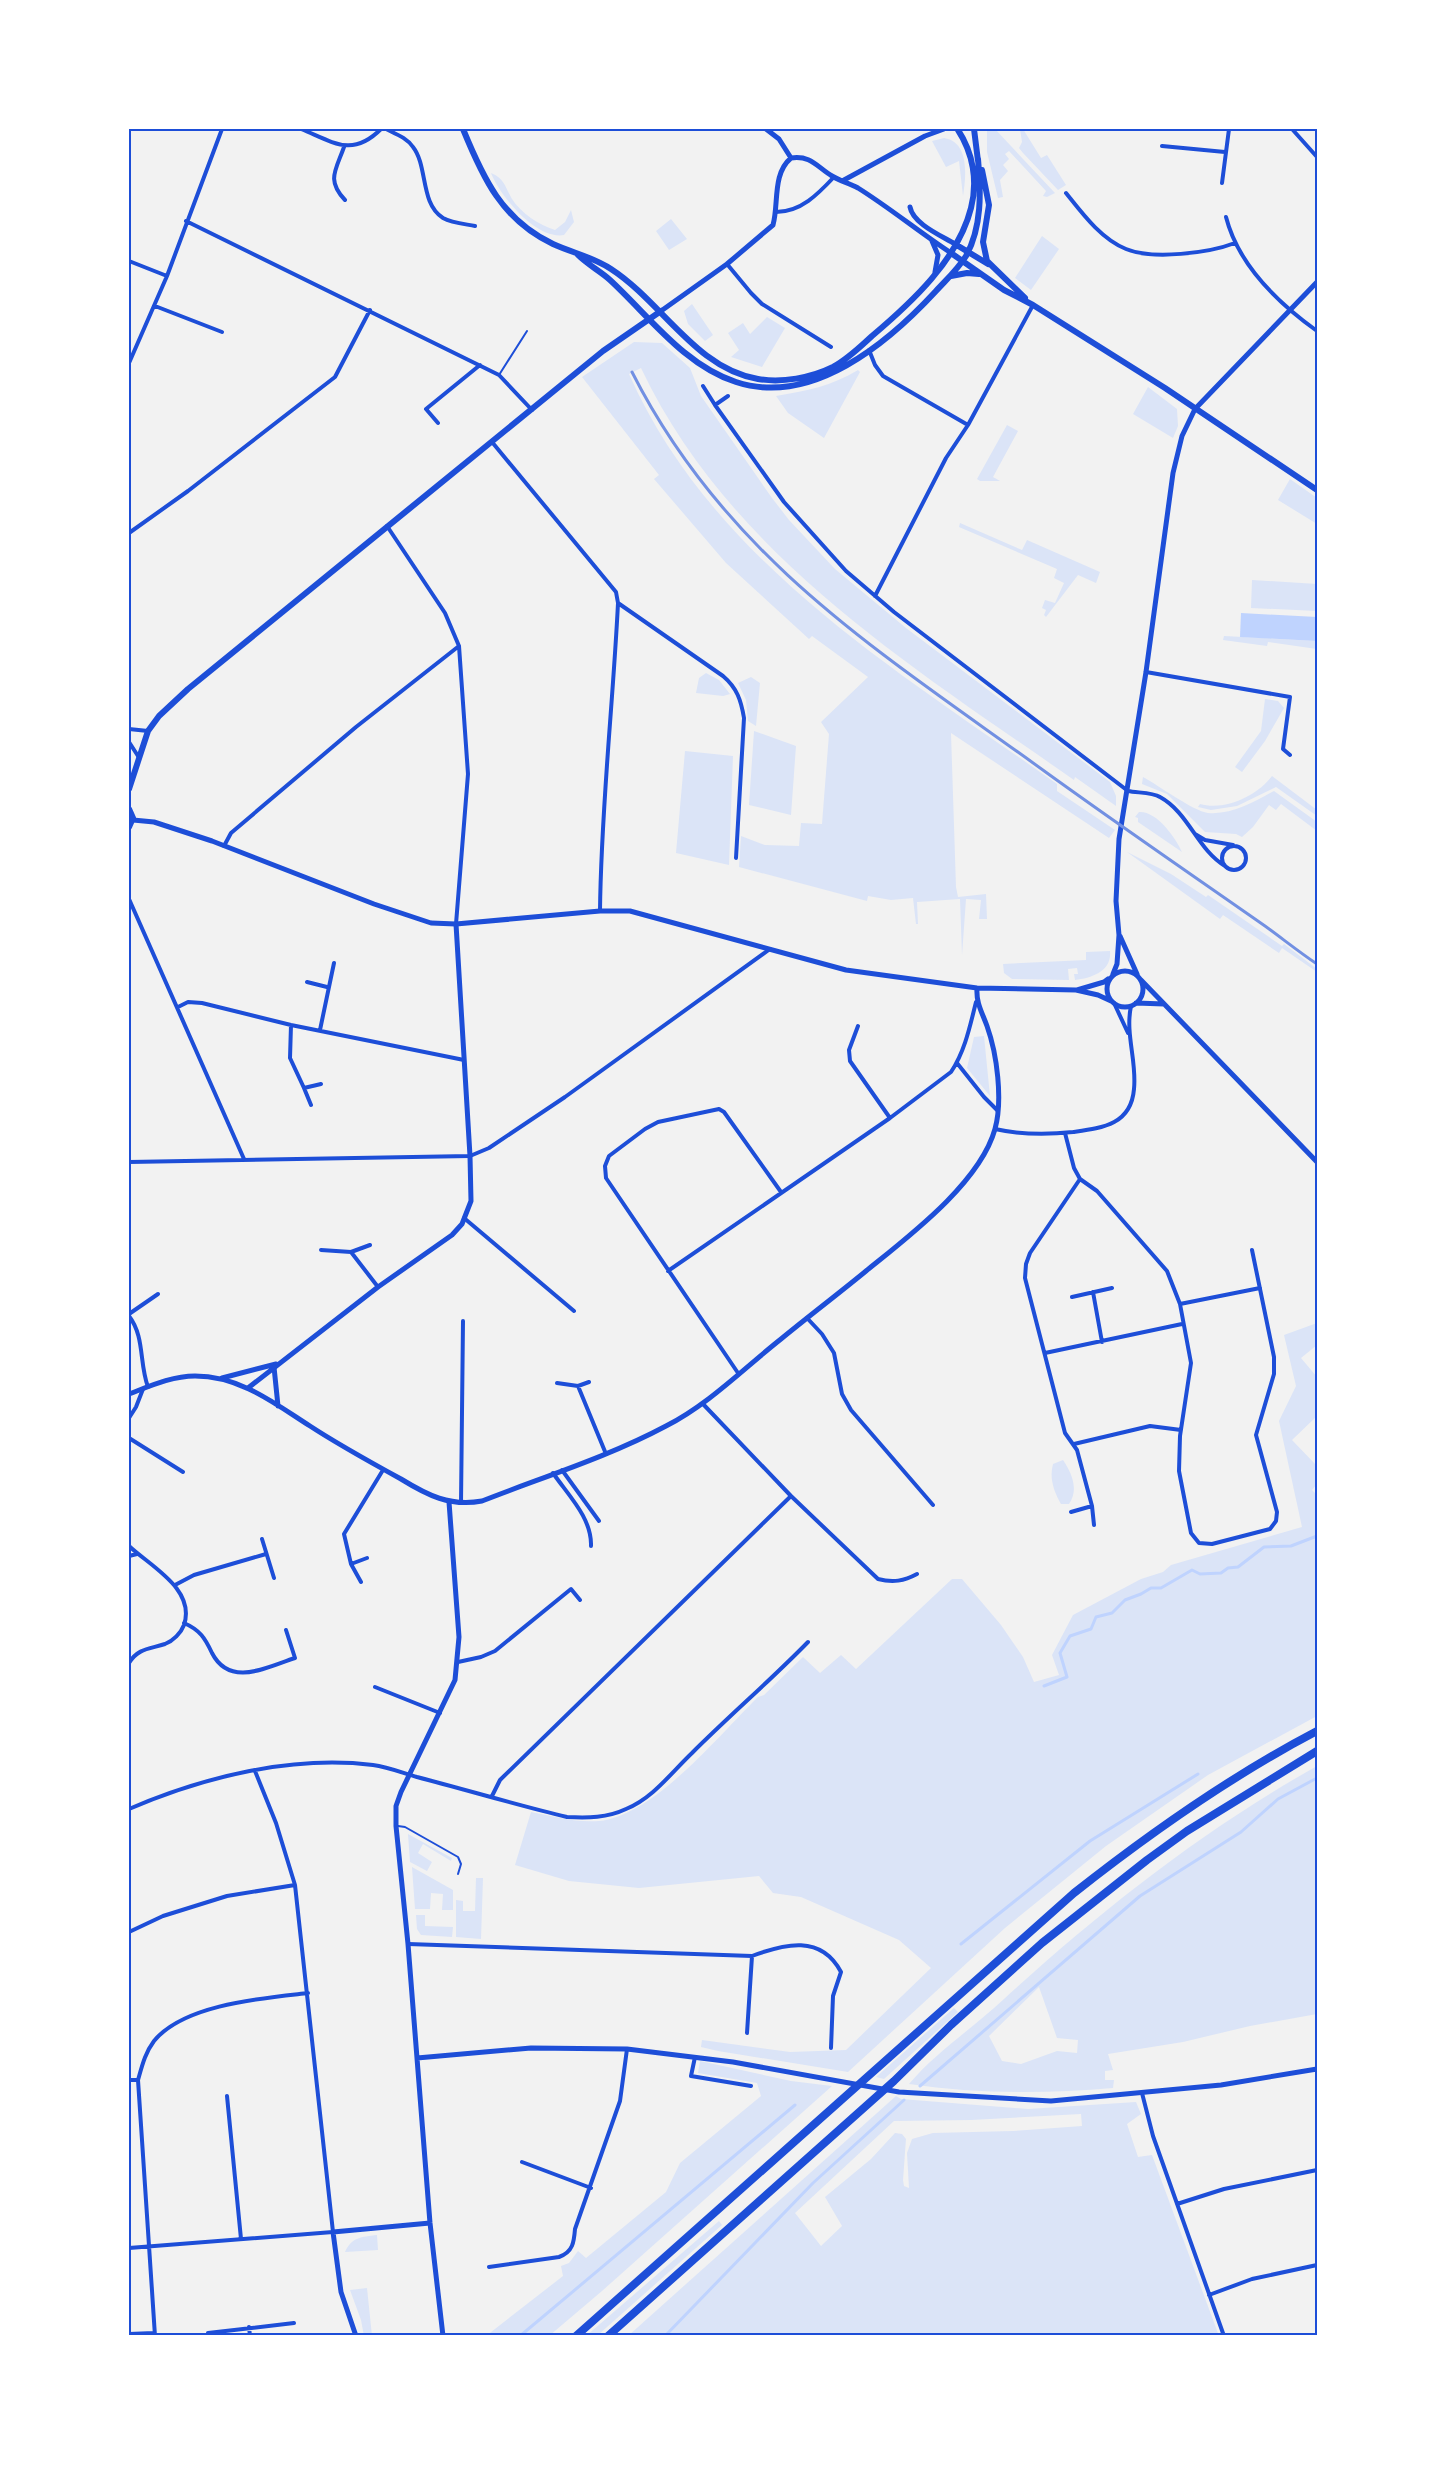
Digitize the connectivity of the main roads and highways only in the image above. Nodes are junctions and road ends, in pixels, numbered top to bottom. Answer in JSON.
{"nodes":[{"id":1,"x":463,"y":129,"type":"edge"},
{"id":2,"x":959,"y":129,"type":"edge"},
{"id":3,"x":974,"y":129,"type":"edge"},
{"id":4,"x":978,"y":159,"type":"junction"},
{"id":5,"x":955,"y":244,"type":"junction"},
{"id":6,"x":968,"y":252,"type":"junction"},
{"id":7,"x":575,"y":253,"type":"junction"},
{"id":8,"x":951,"y":253,"type":"junction"},
{"id":9,"x":963,"y":261,"type":"junction"},
{"id":10,"x":991,"y":266,"type":"junction"},
{"id":11,"x":950,"y":276,"type":"junction"},
{"id":12,"x":986,"y":278,"type":"junction"},
{"id":13,"x":1033,"y":305,"type":"junction"},
{"id":14,"x":661,"y":311,"type":"junction"},
{"id":15,"x":649,"y":319,"type":"junction"},
{"id":16,"x":857,"y":350,"type":"junction"},
{"id":17,"x":869,"y":350,"type":"junction"},
{"id":18,"x":1317,"y":490,"type":"edge"},
{"id":19,"x":129,"y":789,"type":"edge"},
{"id":20,"x":129,"y":809,"type":"edge"},
{"id":21,"x":129,"y":827,"type":"edge"},
{"id":22,"x":1317,"y":1731,"type":"edge"},
{"id":23,"x":1317,"y":1751,"type":"edge"},
{"id":24,"x":576,"y":2336,"type":"edge"},
{"id":25,"x":608,"y":2336,"type":"edge"}],
"edges":[{"from":1,"to":7,"type":"main road"},
{"from":2,"to":5,"type":"main road"},
{"from":3,"to":4,"type":"main road"},
{"from":4,"to":6,"type":"main road"},
{"from":4,"to":10,"type":"main road"},
{"from":5,"to":6,"type":"main road"},
{"from":5,"to":8,"type":"main road"},
{"from":6,"to":9,"type":"main road"},
{"from":6,"to":10,"type":"main road"},
{"from":7,"to":14,"type":"main road"},
{"from":7,"to":15,"type":"main road"},
{"from":8,"to":9,"type":"main road"},
{"from":8,"to":16,"type":"main road"},
{"from":9,"to":11,"type":"main road"},
{"from":9,"to":12,"type":"main road"},
{"from":10,"to":13,"type":"main road"},
{"from":11,"to":12,"type":"main road"},
{"from":11,"to":17,"type":"main road"},
{"from":12,"to":13,"type":"main road"},
{"from":13,"to":18,"type":"main road"},
{"from":14,"to":15,"type":"main road"},
{"from":14,"to":16,"type":"main road"},
{"from":15,"to":17,"type":"main road"},
{"from":15,"to":19,"type":"main road"},
{"from":16,"to":17,"type":"main road"},
{"from":20,"to":21,"type":"main road"},
{"from":22,"to":24,"type":"highway"},
{"from":23,"to":25,"type":"highway"}]}
